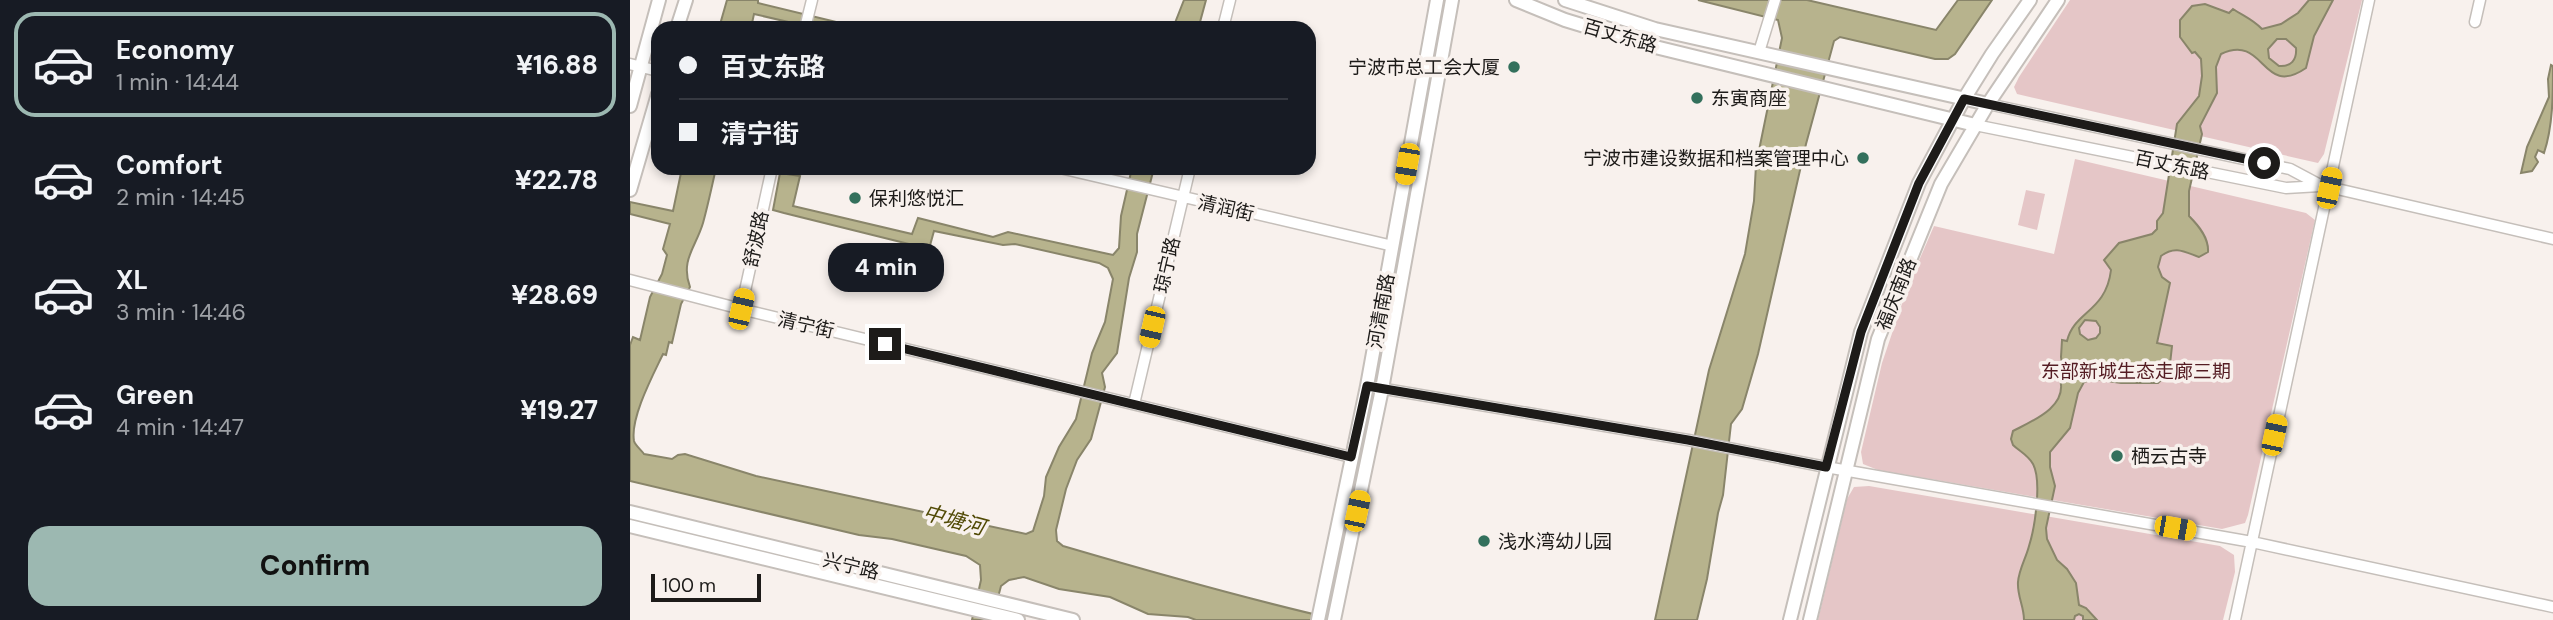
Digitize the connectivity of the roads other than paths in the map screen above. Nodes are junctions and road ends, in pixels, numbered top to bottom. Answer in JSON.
{"nodes":[{"id":1,"x":659,"y":0,"type":"edge"},
{"id":2,"x":686,"y":0,"type":"edge"},
{"id":3,"x":812,"y":0,"type":"edge"},
{"id":4,"x":1230,"y":0,"type":"edge"},
{"id":5,"x":1437,"y":0,"type":"edge"},
{"id":6,"x":1452,"y":0,"type":"edge"},
{"id":7,"x":1516,"y":0,"type":"edge"},
{"id":8,"x":1565,"y":0,"type":"edge"},
{"id":9,"x":1775,"y":0,"type":"edge"},
{"id":10,"x":2030,"y":0,"type":"edge"},
{"id":11,"x":2058,"y":0,"type":"edge"},
{"id":12,"x":2369,"y":0,"type":"edge"},
{"id":13,"x":2480,"y":0,"type":"edge"},
{"id":14,"x":651,"y":21,"type":"edge"},
{"id":15,"x":679,"y":21,"type":"edge"},
{"id":16,"x":807,"y":21,"type":"edge"},
{"id":17,"x":1225,"y":21,"type":"edge"},
{"id":18,"x":651,"y":22,"type":"edge"},
{"id":19,"x":2474,"y":22,"type":"dead end"},
{"id":20,"x":1759,"y":52,"type":"junction"},
{"id":21,"x":635,"y":65,"type":"edge"},
{"id":22,"x":1964,"y":99,"type":"junction"},
{"id":23,"x":1988,"y":104,"type":"junction"},
{"id":24,"x":630,"y":106,"type":"edge"},
{"id":25,"x":651,"y":118,"type":"edge"},
{"id":26,"x":1953,"y":120,"type":"junction"},
{"id":27,"x":1975,"y":125,"type":"junction"},
{"id":28,"x":770,"y":175,"type":"edge"},
{"id":29,"x":1088,"y":175,"type":"edge"},
{"id":30,"x":1188,"y":175,"type":"edge"},
{"id":31,"x":2325,"y":187,"type":"junction"},
{"id":32,"x":630,"y":190,"type":"edge"},
{"id":33,"x":1183,"y":198,"type":"junction"},
{"id":34,"x":2553,"y":239,"type":"edge"},
{"id":35,"x":1392,"y":246,"type":"junction"},
{"id":36,"x":630,"y":280,"type":"edge"},
{"id":37,"x":741,"y":309,"type":"junction"},
{"id":38,"x":1367,"y":386,"type":"junction"},
{"id":39,"x":1382,"y":389,"type":"junction"},
{"id":40,"x":1134,"y":404,"type":"junction"},
{"id":41,"x":1351,"y":457,"type":"junction"},
{"id":42,"x":1826,"y":467,"type":"junction"},
{"id":43,"x":1847,"y":470,"type":"junction"},
{"id":44,"x":630,"y":512,"type":"edge"},
{"id":45,"x":630,"y":526,"type":"edge"},
{"id":46,"x":2252,"y":542,"type":"junction"},
{"id":47,"x":964,"y":600,"type":"junction"},
{"id":48,"x":2552,"y":607,"type":"edge"},
{"id":49,"x":1003,"y":610,"type":"junction"},
{"id":50,"x":1319,"y":618,"type":"edge"},
{"id":51,"x":1334,"y":619,"type":"edge"},
{"id":52,"x":1018,"y":620,"type":"edge"},
{"id":53,"x":1073,"y":620,"type":"edge"},
{"id":54,"x":1790,"y":620,"type":"edge"},
{"id":55,"x":1810,"y":620,"type":"edge"},
{"id":56,"x":2235,"y":620,"type":"edge"}],
"edges":[{"from":1,"to":14,"type":"main road"},
{"from":2,"to":15,"type":"main road"},
{"from":3,"to":16,"type":"street"},
{"from":4,"to":17,"type":"street"},
{"from":5,"to":35,"type":"main road","name":"河清南路"},
{"from":6,"to":39,"type":"main road","name":"河清南路"},
{"from":7,"to":26,"type":"main road","name":"百丈东路"},
{"from":8,"to":20,"type":"main road","name":"百丈东路"},
{"from":9,"to":20,"type":"street"},
{"from":10,"to":22,"type":"main road","name":"福庆南路"},
{"from":11,"to":23,"type":"main road","name":"福庆南路"},
{"from":12,"to":31,"type":"street"},
{"from":13,"to":19,"type":"street"},
{"from":18,"to":21,"type":"main road"},
{"from":20,"to":22,"type":"main road","name":"百丈东路"},
{"from":21,"to":24,"type":"main road"},
{"from":22,"to":23,"type":"main road","name":"百丈东路"},
{"from":22,"to":26,"type":"main road","name":"福庆南路"},
{"from":23,"to":27,"type":"main road","name":"福庆南路"},
{"from":23,"to":31,"type":"street","name":"百丈东路"},
{"from":25,"to":32,"type":"main road"},
{"from":26,"to":27,"type":"main road","name":"百丈东路"},
{"from":26,"to":42,"type":"main road","name":"福庆南路"},
{"from":27,"to":31,"type":"street","name":"百丈东路"},
{"from":27,"to":43,"type":"main road","name":"福庆南路"},
{"from":28,"to":37,"type":"street","name":"舒波路"},
{"from":29,"to":33,"type":"street","name":"清润街"},
{"from":30,"to":33,"type":"street","name":"琼宁路"},
{"from":31,"to":34,"type":"street"},
{"from":31,"to":46,"type":"street"},
{"from":33,"to":35,"type":"street","name":"清润街"},
{"from":33,"to":40,"type":"street","name":"琼宁路"},
{"from":35,"to":38,"type":"main road","name":"河清南路"},
{"from":36,"to":37,"type":"street","name":"清宁街"},
{"from":37,"to":40,"type":"street","name":"清宁街"},
{"from":38,"to":39,"type":"street"},
{"from":38,"to":41,"type":"main road","name":"河清南路"},
{"from":39,"to":42,"type":"street"},
{"from":39,"to":51,"type":"main road","name":"河清南路"},
{"from":40,"to":41,"type":"street","name":"清宁街"},
{"from":41,"to":50,"type":"main road","name":"河清南路"},
{"from":42,"to":43,"type":"street"},
{"from":42,"to":54,"type":"main road","name":"福庆南路"},
{"from":43,"to":46,"type":"street"},
{"from":43,"to":55,"type":"main road","name":"福庆南路"},
{"from":44,"to":47,"type":"main road","name":"兴宁路"},
{"from":45,"to":47,"type":"main road"},
{"from":46,"to":48,"type":"street"},
{"from":46,"to":56,"type":"street"},
{"from":47,"to":49,"type":"main road"},
{"from":49,"to":52,"type":"main road"},
{"from":49,"to":53,"type":"main road"}]}
